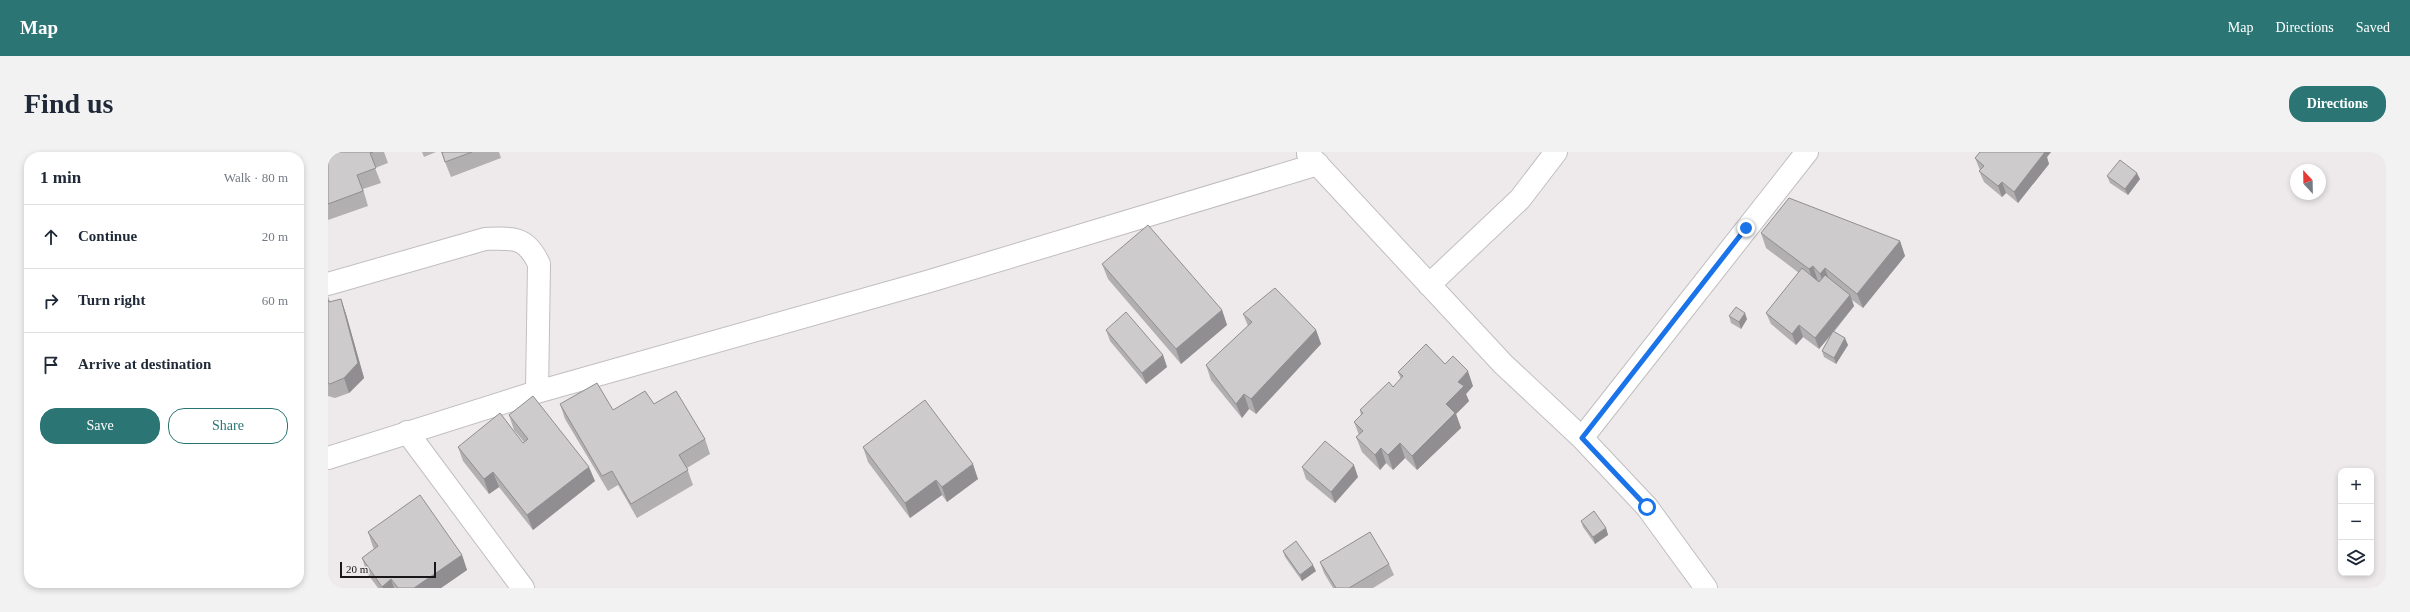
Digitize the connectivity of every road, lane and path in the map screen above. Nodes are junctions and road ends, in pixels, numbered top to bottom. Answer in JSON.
{"nodes":[{"id":1,"x":1556,"y":152,"type":"edge"},
{"id":2,"x":1807,"y":152,"type":"edge"},
{"id":3,"x":1312,"y":158,"type":"edge"},
{"id":4,"x":328,"y":284,"type":"edge"},
{"id":5,"x":1429,"y":285,"type":"junction"},
{"id":6,"x":537,"y":392,"type":"junction"},
{"id":7,"x":407,"y":432,"type":"junction"},
{"id":8,"x":1582,"y":438,"type":"junction"},
{"id":9,"x":328,"y":458,"type":"edge"},
{"id":10,"x":523,"y":588,"type":"edge"},
{"id":11,"x":1706,"y":588,"type":"edge"}],
"edges":[{"from":1,"to":5,"type":"street"},
{"from":2,"to":8,"type":"street"},
{"from":3,"to":5,"type":"street"},
{"from":3,"to":6,"type":"street"},
{"from":4,"to":6,"type":"street"},
{"from":5,"to":8,"type":"street"},
{"from":6,"to":7,"type":"street"},
{"from":7,"to":9,"type":"street"},
{"from":7,"to":10,"type":"street"},
{"from":8,"to":11,"type":"street"}]}
